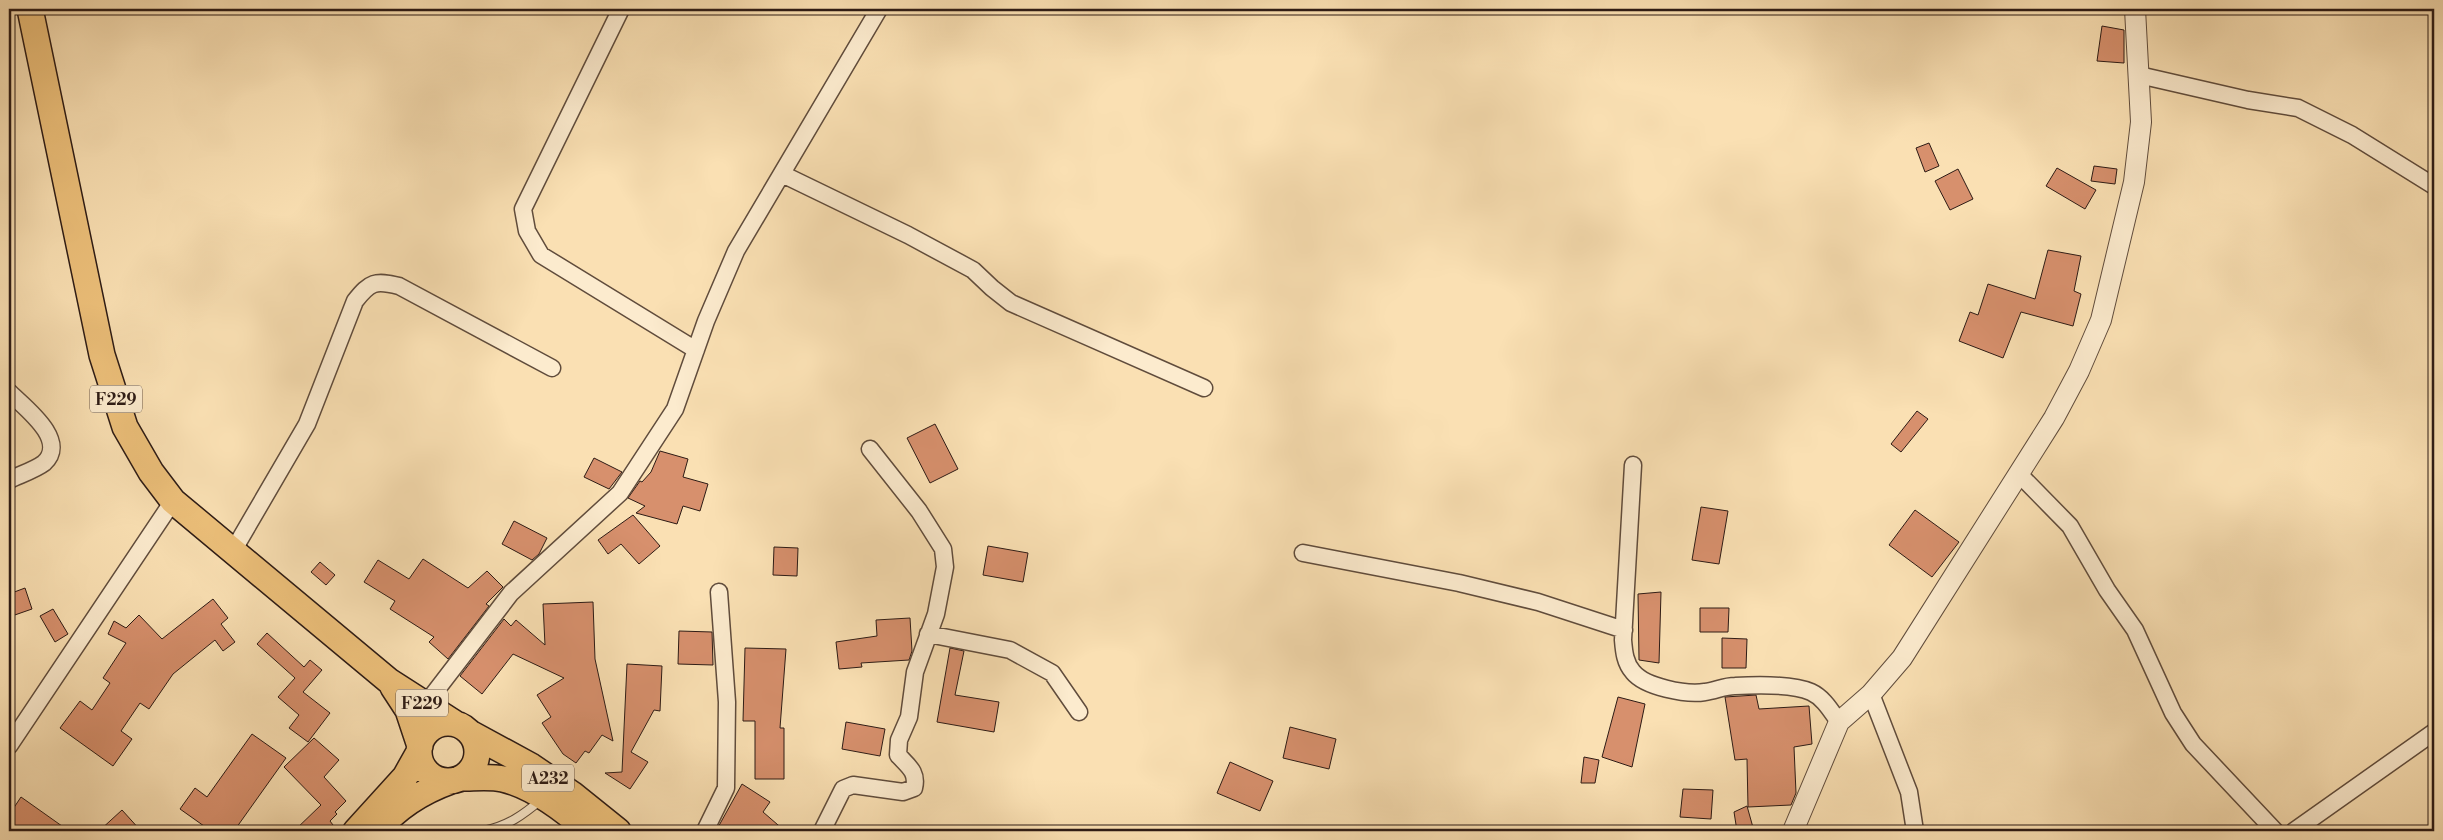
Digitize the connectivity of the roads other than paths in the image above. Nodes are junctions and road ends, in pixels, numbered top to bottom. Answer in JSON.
{"nodes":[{"id":1,"x":30,"y":9,"type":"edge"},
{"id":2,"x":621,"y":9,"type":"edge"},
{"id":3,"x":879,"y":9,"type":"edge"},
{"id":4,"x":2135,"y":9,"type":"edge"},
{"id":5,"x":2139,"y":75,"type":"junction"},
{"id":6,"x":782,"y":174,"type":"junction"},
{"id":7,"x":2434,"y":186,"type":"edge"},
{"id":8,"x":696,"y":350,"type":"junction"},
{"id":9,"x":552,"y":368,"type":"dead end"},
{"id":10,"x":1204,"y":388,"type":"dead end"},
{"id":11,"x":9,"y":392,"type":"edge"},
{"id":12,"x":870,"y":449,"type":"dead end"},
{"id":13,"x":1633,"y":465,"type":"dead end"},
{"id":14,"x":2018,"y":473,"type":"junction"},
{"id":15,"x":9,"y":480,"type":"edge"},
{"id":16,"x":173,"y":501,"type":"junction"},
{"id":17,"x":233,"y":551,"type":"junction"},
{"id":18,"x":1303,"y":553,"type":"dead end"},
{"id":19,"x":718,"y":592,"type":"dead end"},
{"id":20,"x":1624,"y":630,"type":"junction"},
{"id":21,"x":928,"y":634,"type":"junction"},
{"id":22,"x":389,"y":681,"type":"junction"},
{"id":23,"x":1871,"y":694,"type":"junction"},
{"id":24,"x":426,"y":705,"type":"junction"},
{"id":25,"x":1079,"y":712,"type":"dead end"},
{"id":26,"x":1839,"y":722,"type":"junction"},
{"id":27,"x":464,"y":729,"type":"junction"},
{"id":28,"x":2434,"y":732,"type":"edge"},
{"id":29,"x":9,"y":746,"type":"edge"},
{"id":30,"x":420,"y":749,"type":"junction"},
{"id":31,"x":456,"y":779,"type":"junction"},
{"id":32,"x":544,"y":798,"type":"junction"},
{"id":33,"x":356,"y":831,"type":"edge"},
{"id":34,"x":377,"y":831,"type":"edge"},
{"id":35,"x":483,"y":831,"type":"edge"},
{"id":36,"x":589,"y":831,"type":"edge"},
{"id":37,"x":618,"y":831,"type":"edge"},
{"id":38,"x":705,"y":831,"type":"edge"},
{"id":39,"x":822,"y":831,"type":"edge"},
{"id":40,"x":1793,"y":831,"type":"edge"},
{"id":41,"x":1915,"y":831,"type":"edge"},
{"id":42,"x":2275,"y":831,"type":"edge"},
{"id":43,"x":2294,"y":831,"type":"edge"}],
"edges":[{"from":1,"to":16,"type":"main road","number":"F229"},
{"from":2,"to":8,"type":"street"},
{"from":3,"to":6,"type":"street"},
{"from":4,"to":5,"type":"street"},
{"from":5,"to":7,"type":"street"},
{"from":5,"to":14,"type":"street"},
{"from":6,"to":8,"type":"street"},
{"from":6,"to":10,"type":"street"},
{"from":8,"to":24,"type":"street"},
{"from":9,"to":17,"type":"street"},
{"from":11,"to":15,"type":"street"},
{"from":12,"to":21,"type":"street"},
{"from":13,"to":20,"type":"street"},
{"from":14,"to":23,"type":"street"},
{"from":14,"to":42,"type":"street"},
{"from":16,"to":17,"type":"main road","number":"F229"},
{"from":16,"to":29,"type":"street"},
{"from":17,"to":22,"type":"main road","number":"F229"},
{"from":18,"to":20,"type":"street"},
{"from":19,"to":38,"type":"street"},
{"from":20,"to":26,"type":"street"},
{"from":21,"to":25,"type":"street"},
{"from":21,"to":39,"type":"street"},
{"from":22,"to":24,"type":"main road","number":"F229"},
{"from":22,"to":30,"type":"main road","number":"F229"},
{"from":23,"to":26,"type":"street"},
{"from":23,"to":41,"type":"street"},
{"from":24,"to":27,"type":"main road","number":"F229"},
{"from":26,"to":40,"type":"street"},
{"from":27,"to":30,"type":"main road"},
{"from":27,"to":31,"type":"main road"},
{"from":27,"to":37,"type":"main road","number":"A232"},
{"from":28,"to":43,"type":"street"},
{"from":30,"to":31,"type":"main road"},
{"from":30,"to":33,"type":"main road"},
{"from":31,"to":32,"type":"main road","number":"A232"},
{"from":31,"to":34,"type":"main road","number":"A232"},
{"from":32,"to":35,"type":"lane"},
{"from":32,"to":36,"type":"main road","number":"A232"}]}
